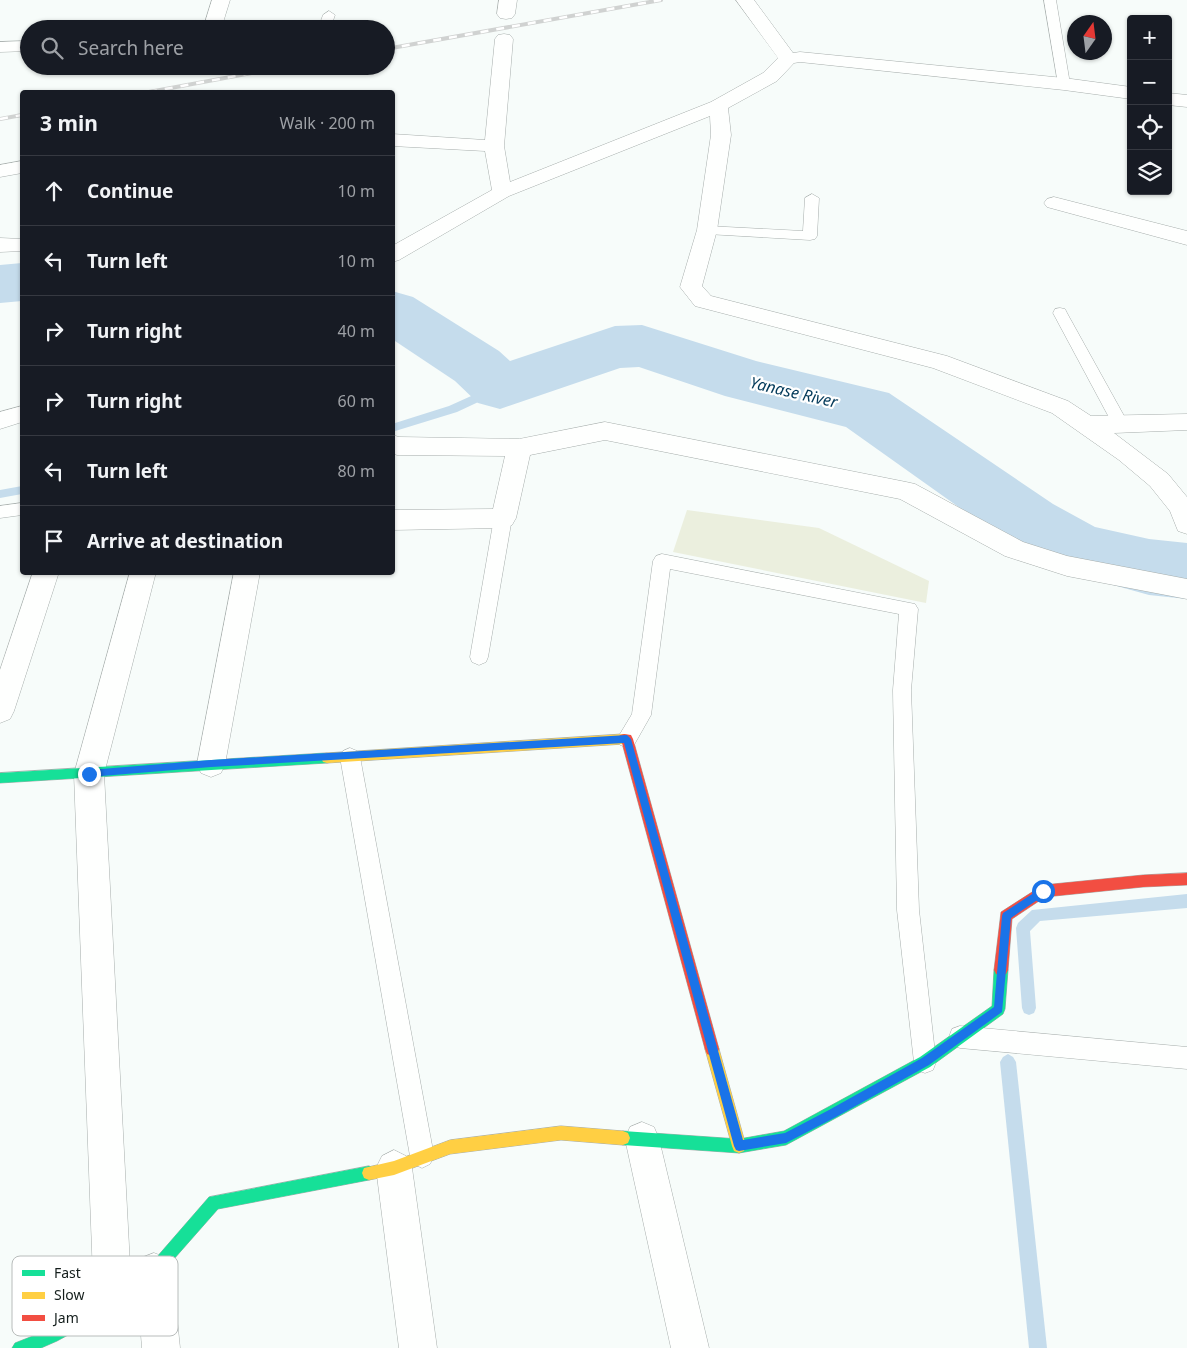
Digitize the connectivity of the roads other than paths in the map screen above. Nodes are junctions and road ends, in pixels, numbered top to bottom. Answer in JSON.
{"nodes":[{"id":1,"x":221,"y":0,"type":"edge"},
{"id":2,"x":744,"y":0,"type":"edge"},
{"id":3,"x":1050,"y":0,"type":"edge"},
{"id":4,"x":329,"y":15,"type":"dead end"},
{"id":5,"x":215,"y":20,"type":"edge"},
{"id":6,"x":327,"y":20,"type":"edge"},
{"id":7,"x":504,"y":39,"type":"dead end"},
{"id":8,"x":20,"y":46,"type":"edge"},
{"id":9,"x":0,"y":47,"type":"edge"},
{"id":10,"x":788,"y":59,"type":"junction"},
{"id":11,"x":1064,"y":84,"type":"junction"},
{"id":12,"x":1127,"y":92,"type":"edge"},
{"id":13,"x":1172,"y":99,"type":"edge"},
{"id":14,"x":1187,"y":101,"type":"edge"},
{"id":15,"x":718,"y":106,"type":"junction"},
{"id":16,"x":395,"y":140,"type":"edge"},
{"id":17,"x":494,"y":146,"type":"junction"},
{"id":18,"x":20,"y":167,"type":"edge"},
{"id":19,"x":0,"y":171,"type":"edge"},
{"id":20,"x":502,"y":192,"type":"junction"},
{"id":21,"x":812,"y":198,"type":"dead end"},
{"id":22,"x":1054,"y":203,"type":"dead end"},
{"id":23,"x":708,"y":230,"type":"junction"},
{"id":24,"x":1187,"y":238,"type":"edge"},
{"id":25,"x":0,"y":245,"type":"edge"},
{"id":26,"x":20,"y":245,"type":"edge"},
{"id":27,"x":395,"y":253,"type":"edge"},
{"id":28,"x":1060,"y":313,"type":"dead end"},
{"id":29,"x":20,"y":415,"type":"edge"},
{"id":30,"x":0,"y":421,"type":"edge"},
{"id":31,"x":1187,"y":422,"type":"edge"},
{"id":32,"x":1120,"y":423,"type":"junction"},
{"id":33,"x":1087,"y":425,"type":"junction"},
{"id":34,"x":395,"y":445,"type":"edge"},
{"id":35,"x":519,"y":448,"type":"junction"},
{"id":36,"x":20,"y":509,"type":"edge"},
{"id":37,"x":0,"y":512,"type":"edge"},
{"id":38,"x":1185,"y":512,"type":"edge"},
{"id":39,"x":503,"y":518,"type":"junction"},
{"id":40,"x":395,"y":520,"type":"edge"},
{"id":41,"x":45,"y":575,"type":"edge"},
{"id":42,"x":142,"y":575,"type":"edge"},
{"id":43,"x":246,"y":575,"type":"edge"},
{"id":44,"x":1187,"y":589,"type":"edge"},
{"id":45,"x":479,"y":657,"type":"dead end"},
{"id":46,"x":0,"y":710,"type":"edge"},
{"id":47,"x":627,"y":739,"type":"junction"},
{"id":48,"x":350,"y":757,"type":"junction"},
{"id":49,"x":211,"y":764,"type":"junction"},
{"id":50,"x":89,"y":774,"type":"junction"},
{"id":51,"x":0,"y":778,"type":"edge"},
{"id":52,"x":1187,"y":879,"type":"edge"},
{"id":53,"x":960,"y":1037,"type":"junction"},
{"id":54,"x":1187,"y":1058,"type":"edge"},
{"id":55,"x":926,"y":1062,"type":"junction"},
{"id":56,"x":642,"y":1139,"type":"junction"},
{"id":57,"x":739,"y":1146,"type":"junction"},
{"id":58,"x":408,"y":1162,"type":"junction"},
{"id":59,"x":111,"y":1256,"type":"edge"},
{"id":60,"x":167,"y":1256,"type":"edge"},
{"id":61,"x":52,"y":1336,"type":"edge"},
{"id":62,"x":20,"y":1348,"type":"edge"},
{"id":63,"x":418,"y":1348,"type":"edge"},
{"id":64,"x":690,"y":1348,"type":"edge"}],
"edges":[{"from":1,"to":5,"type":"street"},
{"from":2,"to":10,"type":"street"},
{"from":3,"to":11,"type":"lane"},
{"from":4,"to":6,"type":"lane"},
{"from":7,"to":17,"type":"street"},
{"from":8,"to":9,"type":"street"},
{"from":10,"to":11,"type":"street"},
{"from":10,"to":15,"type":"street"},
{"from":11,"to":12,"type":"street"},
{"from":13,"to":14,"type":"street"},
{"from":15,"to":20,"type":"street"},
{"from":15,"to":23,"type":"street"},
{"from":16,"to":17,"type":"street"},
{"from":17,"to":20,"type":"street"},
{"from":18,"to":19,"type":"street"},
{"from":20,"to":27,"type":"street"},
{"from":21,"to":23,"type":"lane"},
{"from":22,"to":24,"type":"street"},
{"from":23,"to":33,"type":"street"},
{"from":25,"to":26,"type":"street"},
{"from":28,"to":32,"type":"lane"},
{"from":29,"to":30,"type":"street"},
{"from":31,"to":32,"type":"street"},
{"from":32,"to":33,"type":"street"},
{"from":33,"to":38,"type":"street"},
{"from":34,"to":35,"type":"street"},
{"from":35,"to":39,"type":"street"},
{"from":35,"to":44,"type":"street"},
{"from":36,"to":37,"type":"lane"},
{"from":39,"to":40,"type":"street"},
{"from":39,"to":45,"type":"lane"},
{"from":41,"to":46,"type":"street"},
{"from":42,"to":50,"type":"street"},
{"from":43,"to":49,"type":"street"},
{"from":47,"to":48,"type":"street"},
{"from":47,"to":55,"type":"lane"},
{"from":47,"to":57,"type":"street"},
{"from":48,"to":49,"type":"street"},
{"from":48,"to":58,"type":"lane"},
{"from":49,"to":50,"type":"street"},
{"from":50,"to":51,"type":"street"},
{"from":50,"to":59,"type":"street"},
{"from":52,"to":53,"type":"street"},
{"from":53,"to":54,"type":"lane"},
{"from":53,"to":55,"type":"street"},
{"from":55,"to":57,"type":"street"},
{"from":56,"to":57,"type":"street"},
{"from":56,"to":58,"type":"street"},
{"from":56,"to":64,"type":"street"},
{"from":58,"to":60,"type":"street"},
{"from":58,"to":63,"type":"street"},
{"from":61,"to":62,"type":"street"}]}
